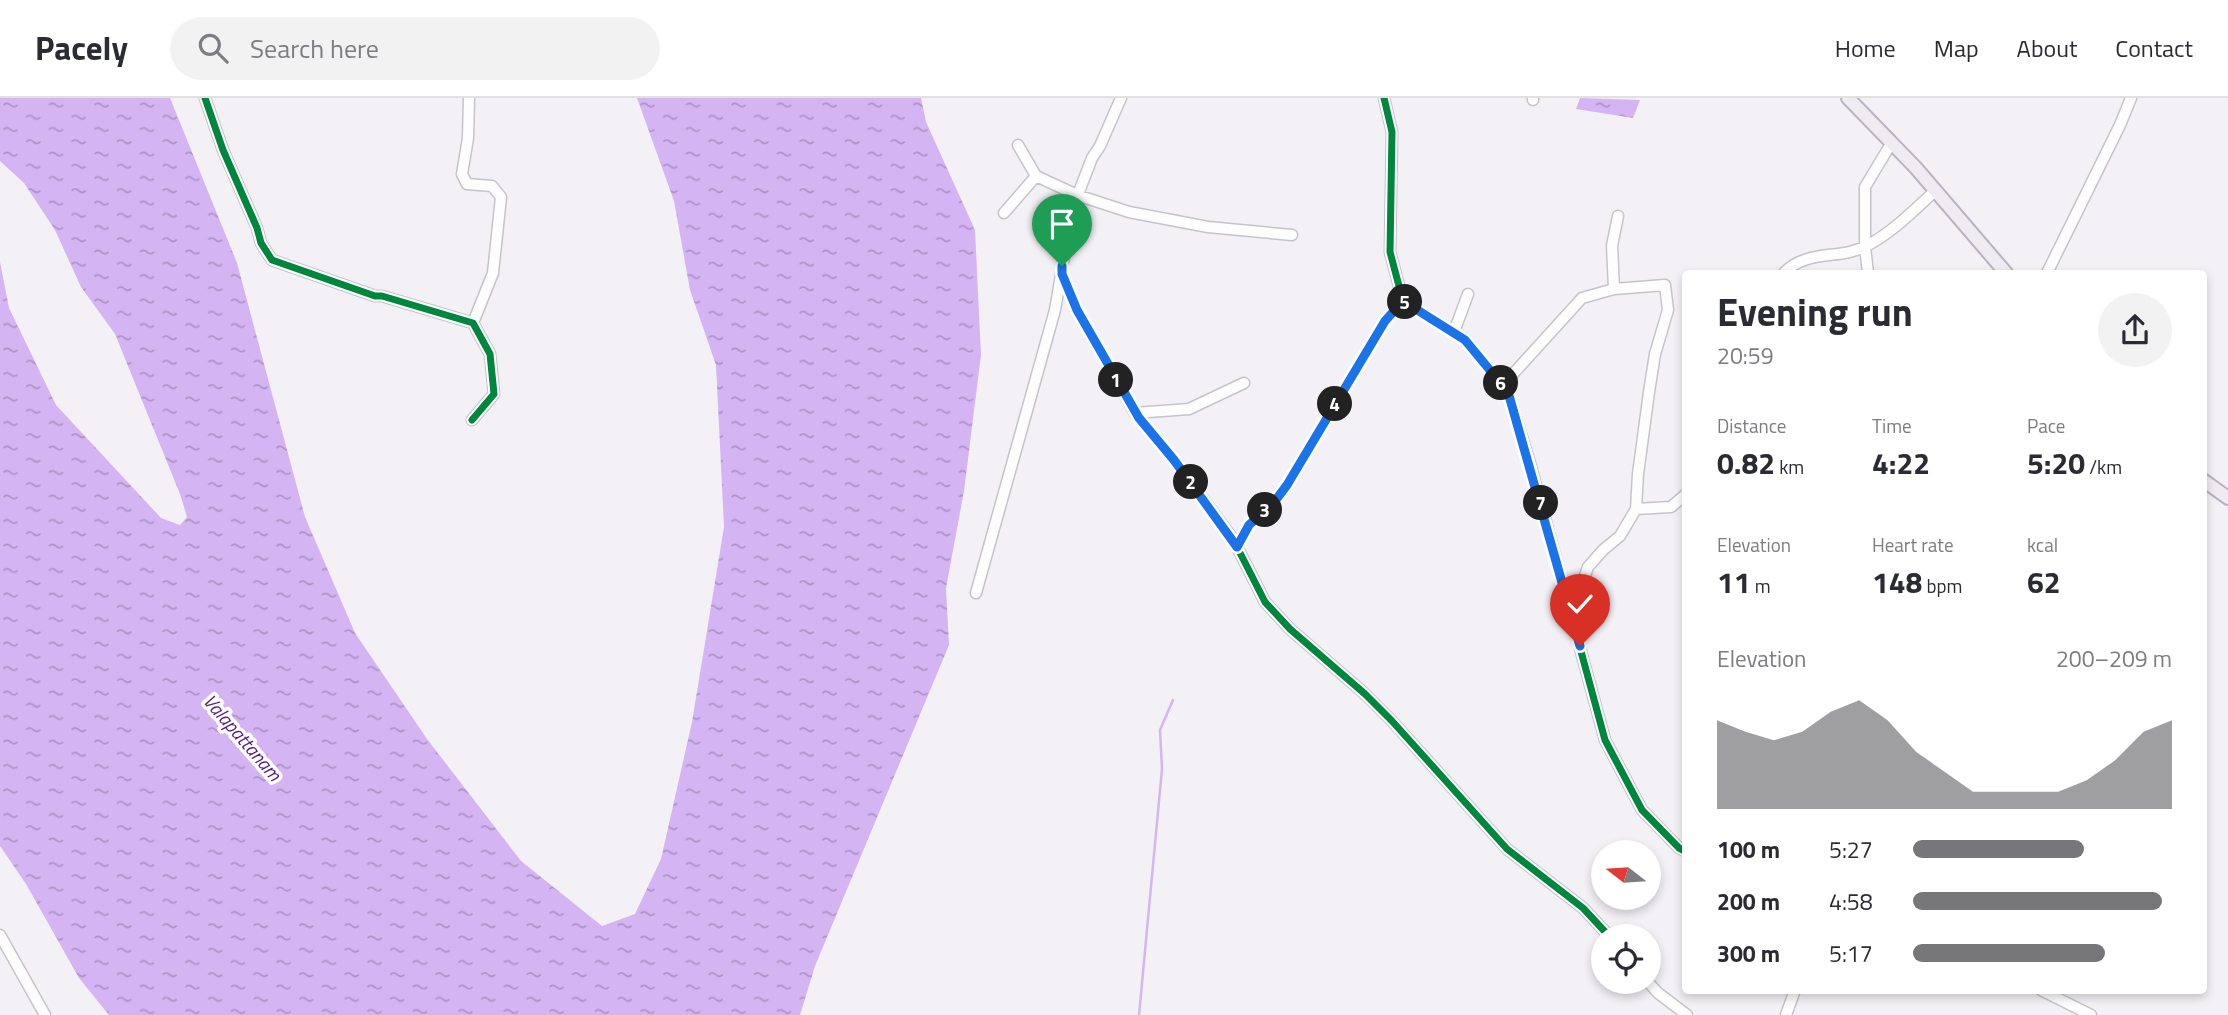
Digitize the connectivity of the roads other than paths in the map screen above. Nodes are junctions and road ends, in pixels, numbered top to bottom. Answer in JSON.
{"nodes":[{"id":1,"x":205,"y":98,"type":"edge"},
{"id":2,"x":469,"y":98,"type":"edge"},
{"id":3,"x":1121,"y":98,"type":"edge"},
{"id":4,"x":1384,"y":98,"type":"edge"},
{"id":5,"x":1848,"y":98,"type":"edge"},
{"id":6,"x":2131,"y":98,"type":"edge"},
{"id":7,"x":1892,"y":142,"type":"junction"},
{"id":8,"x":1018,"y":145,"type":"dead end"},
{"id":9,"x":1036,"y":176,"type":"junction"},
{"id":10,"x":1935,"y":191,"type":"junction"},
{"id":11,"x":1077,"y":195,"type":"junction"},
{"id":12,"x":1004,"y":213,"type":"dead end"},
{"id":13,"x":1618,"y":216,"type":"dead end"},
{"id":14,"x":1292,"y":235,"type":"dead end"},
{"id":15,"x":1865,"y":247,"type":"junction"},
{"id":16,"x":1062,"y":266,"type":"junction"},
{"id":17,"x":1787,"y":270,"type":"edge"},
{"id":18,"x":1868,"y":270,"type":"edge"},
{"id":19,"x":2003,"y":270,"type":"edge"},
{"id":20,"x":2048,"y":270,"type":"edge"},
{"id":21,"x":1614,"y":289,"type":"junction"},
{"id":22,"x":1468,"y":295,"type":"dead end"},
{"id":23,"x":1403,"y":301,"type":"junction"},
{"id":24,"x":473,"y":323,"type":"junction"},
{"id":25,"x":1454,"y":332,"type":"junction"},
{"id":26,"x":1244,"y":383,"type":"dead end"},
{"id":27,"x":1503,"y":385,"type":"junction"},
{"id":28,"x":1135,"y":413,"type":"junction"},
{"id":29,"x":472,"y":420,"type":"dead end"},
{"id":30,"x":2207,"y":483,"type":"edge"},
{"id":31,"x":1682,"y":498,"type":"edge"},
{"id":32,"x":2228,"y":498,"type":"edge"},
{"id":33,"x":1636,"y":509,"type":"junction"},
{"id":34,"x":1237,"y":547,"type":"junction"},
{"id":35,"x":975,"y":593,"type":"dead end"},
{"id":36,"x":1569,"y":604,"type":"junction"},
{"id":37,"x":1682,"y":850,"type":"edge"},
{"id":38,"x":1598,"y":924,"type":"edge"},
{"id":39,"x":0,"y":935,"type":"edge"},
{"id":40,"x":1659,"y":994,"type":"edge"},
{"id":41,"x":1794,"y":994,"type":"edge"},
{"id":42,"x":2049,"y":994,"type":"edge"},
{"id":43,"x":46,"y":1015,"type":"edge"},
{"id":44,"x":1687,"y":1015,"type":"edge"},
{"id":45,"x":1786,"y":1015,"type":"edge"},
{"id":46,"x":2091,"y":1015,"type":"edge"}],
"edges":[{"from":1,"to":24,"type":"street"},
{"from":2,"to":24,"type":"street"},
{"from":3,"to":11,"type":"street"},
{"from":4,"to":23,"type":"street"},
{"from":5,"to":7,"type":"main road"},
{"from":6,"to":20,"type":"street"},
{"from":7,"to":10,"type":"main road"},
{"from":7,"to":15,"type":"street"},
{"from":8,"to":9,"type":"street"},
{"from":9,"to":11,"type":"street"},
{"from":9,"to":12,"type":"street"},
{"from":10,"to":15,"type":"street"},
{"from":10,"to":19,"type":"main road"},
{"from":11,"to":14,"type":"street"},
{"from":11,"to":16,"type":"street"},
{"from":13,"to":21,"type":"street"},
{"from":15,"to":17,"type":"street"},
{"from":15,"to":18,"type":"street"},
{"from":16,"to":28,"type":"street"},
{"from":16,"to":35,"type":"street"},
{"from":21,"to":27,"type":"street"},
{"from":21,"to":33,"type":"street"},
{"from":22,"to":25,"type":"street"},
{"from":23,"to":25,"type":"street"},
{"from":23,"to":34,"type":"street"},
{"from":24,"to":29,"type":"street"},
{"from":25,"to":27,"type":"street"},
{"from":26,"to":28,"type":"street"},
{"from":27,"to":36,"type":"street"},
{"from":28,"to":34,"type":"street"},
{"from":30,"to":32,"type":"main road"},
{"from":31,"to":33,"type":"street"},
{"from":33,"to":36,"type":"street"},
{"from":34,"to":38,"type":"street"},
{"from":36,"to":37,"type":"street"},
{"from":39,"to":43,"type":"street"},
{"from":40,"to":44,"type":"street"},
{"from":41,"to":45,"type":"street"},
{"from":42,"to":46,"type":"street"}]}
